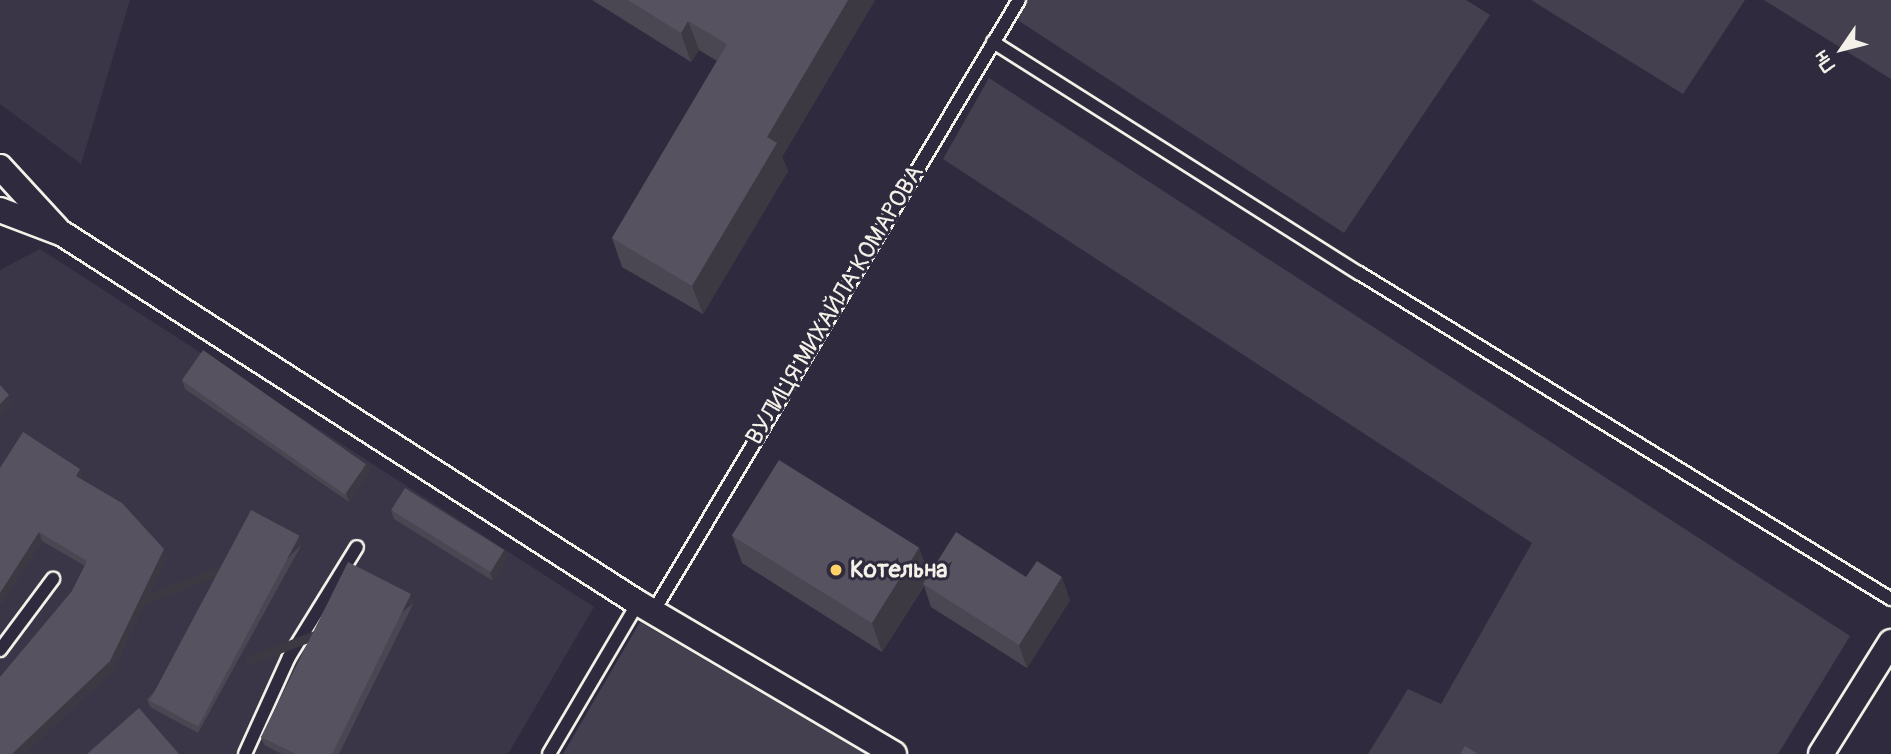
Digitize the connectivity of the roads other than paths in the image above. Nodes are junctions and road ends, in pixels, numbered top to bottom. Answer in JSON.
{"nodes":[{"id":1,"x":1019,"y":0,"type":"edge"},
{"id":2,"x":993,"y":42,"type":"junction"},
{"id":3,"x":0,"y":167,"type":"edge"},
{"id":4,"x":0,"y":210,"type":"edge"},
{"id":5,"x":63,"y":234,"type":"junction"},
{"id":6,"x":356,"y":547,"type":"dead end"},
{"id":7,"x":53,"y":579,"type":"dead end"},
{"id":8,"x":1891,"y":599,"type":"edge"},
{"id":9,"x":646,"y":607,"type":"junction"},
{"id":10,"x":1891,"y":642,"type":"edge"},
{"id":11,"x":0,"y":650,"type":"edge"},
{"id":12,"x":245,"y":754,"type":"edge"},
{"id":13,"x":549,"y":754,"type":"edge"},
{"id":14,"x":894,"y":754,"type":"edge"},
{"id":15,"x":1821,"y":754,"type":"edge"}],
"edges":[{"from":1,"to":2,"type":"lane","name":"ВУЛИЦЯ МИХАЙЛА КОМАРОВА"},
{"from":2,"to":8,"type":"lane"},
{"from":2,"to":9,"type":"lane","name":"ВУЛИЦЯ МИХАЙЛА КОМАРОВА"},
{"from":3,"to":5,"type":"street"},
{"from":4,"to":5,"type":"street"},
{"from":5,"to":9,"type":"street"},
{"from":6,"to":12,"type":"lane"},
{"from":7,"to":11,"type":"lane"},
{"from":9,"to":13,"type":"lane","name":"ВУЛИЦЯ МИХАЙЛА КОМАРОВА"},
{"from":9,"to":14,"type":"street"},
{"from":10,"to":15,"type":"street"}]}
